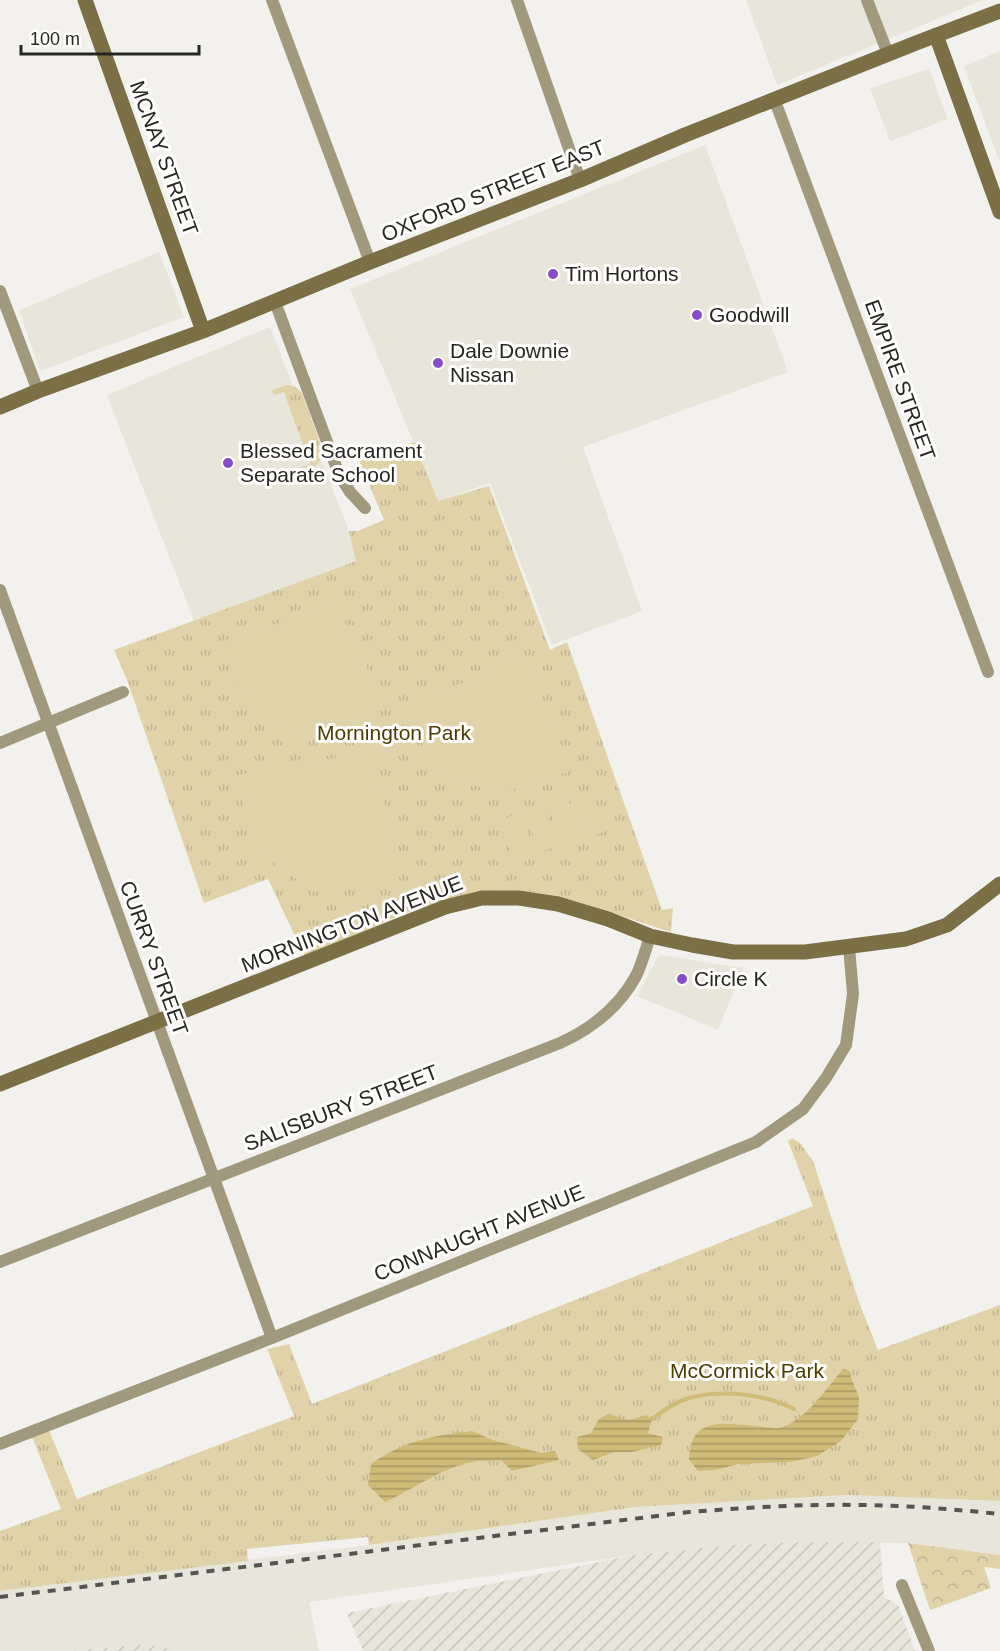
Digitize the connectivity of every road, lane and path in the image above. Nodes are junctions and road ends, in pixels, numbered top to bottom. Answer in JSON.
{"nodes":[{"id":1,"x":85,"y":0,"type":"edge"},
{"id":2,"x":272,"y":0,"type":"edge"},
{"id":3,"x":517,"y":0,"type":"edge"},
{"id":4,"x":867,"y":0,"type":"edge"},
{"id":5,"x":1000,"y":11,"type":"edge"},
{"id":6,"x":936,"y":35,"type":"junction"},
{"id":7,"x":888,"y":54,"type":"junction"},
{"id":8,"x":775,"y":100,"type":"junction"},
{"id":9,"x":580,"y":180,"type":"junction"},
{"id":10,"x":1000,"y":212,"type":"edge"},
{"id":11,"x":370,"y":262,"type":"junction"},
{"id":12,"x":0,"y":291,"type":"edge"},
{"id":13,"x":275,"y":302,"type":"junction"},
{"id":14,"x":203,"y":331,"type":"junction"},
{"id":15,"x":38,"y":391,"type":"junction"},
{"id":16,"x":0,"y":407,"type":"edge"},
{"id":17,"x":364,"y":508,"type":"dead end"},
{"id":18,"x":0,"y":590,"type":"edge"},
{"id":19,"x":988,"y":672,"type":"dead end"},
{"id":20,"x":123,"y":692,"type":"dead end"},
{"id":21,"x":48,"y":724,"type":"junction"},
{"id":22,"x":0,"y":743,"type":"edge"},
{"id":23,"x":1000,"y":884,"type":"edge"},
{"id":24,"x":650,"y":936,"type":"junction"},
{"id":25,"x":849,"y":947,"type":"junction"},
{"id":26,"x":156,"y":1022,"type":"junction"},
{"id":27,"x":0,"y":1084,"type":"edge"},
{"id":28,"x":213,"y":1179,"type":"junction"},
{"id":29,"x":0,"y":1262,"type":"edge"},
{"id":30,"x":272,"y":1338,"type":"junction"},
{"id":31,"x":0,"y":1444,"type":"edge"},
{"id":32,"x":902,"y":1585,"type":"dead end"},
{"id":33,"x":928,"y":1651,"type":"edge"}],
"edges":[{"from":1,"to":14,"type":"street","name":"MCNAY STREET"},
{"from":2,"to":11,"type":"street"},
{"from":3,"to":9,"type":"street"},
{"from":4,"to":7,"type":"street"},
{"from":5,"to":6,"type":"street","name":"OXFORD STREET EAST"},
{"from":6,"to":7,"type":"street","name":"OXFORD STREET EAST"},
{"from":6,"to":10,"type":"street"},
{"from":7,"to":8,"type":"street","name":"OXFORD STREET EAST"},
{"from":8,"to":9,"type":"street","name":"OXFORD STREET EAST"},
{"from":8,"to":19,"type":"street","name":"EMPIRE STREET"},
{"from":9,"to":11,"type":"street","name":"OXFORD STREET EAST"},
{"from":11,"to":13,"type":"street","name":"OXFORD STREET EAST"},
{"from":12,"to":15,"type":"street"},
{"from":13,"to":14,"type":"street","name":"OXFORD STREET EAST"},
{"from":13,"to":17,"type":"street"},
{"from":14,"to":15,"type":"street","name":"OXFORD STREET EAST"},
{"from":15,"to":16,"type":"street","name":"OXFORD STREET EAST"},
{"from":18,"to":21,"type":"street","name":"CURRY STREET"},
{"from":20,"to":21,"type":"street"},
{"from":21,"to":22,"type":"street"},
{"from":21,"to":26,"type":"street","name":"CURRY STREET"},
{"from":23,"to":25,"type":"street","name":"MORNINGTON AVENUE"},
{"from":24,"to":25,"type":"street","name":"MORNINGTON AVENUE"},
{"from":24,"to":26,"type":"street","name":"MORNINGTON AVENUE"},
{"from":24,"to":28,"type":"street","name":"SALISBURY STREET"},
{"from":25,"to":30,"type":"street","name":"CONNAUGHT AVENUE"},
{"from":26,"to":27,"type":"street","name":"MORNINGTON AVENUE"},
{"from":26,"to":28,"type":"street","name":"CURRY STREET"},
{"from":28,"to":29,"type":"street","name":"SALISBURY STREET"},
{"from":28,"to":30,"type":"street","name":"CURRY STREET"},
{"from":30,"to":31,"type":"street","name":"CONNAUGHT AVENUE"},
{"from":32,"to":33,"type":"street"}]}
